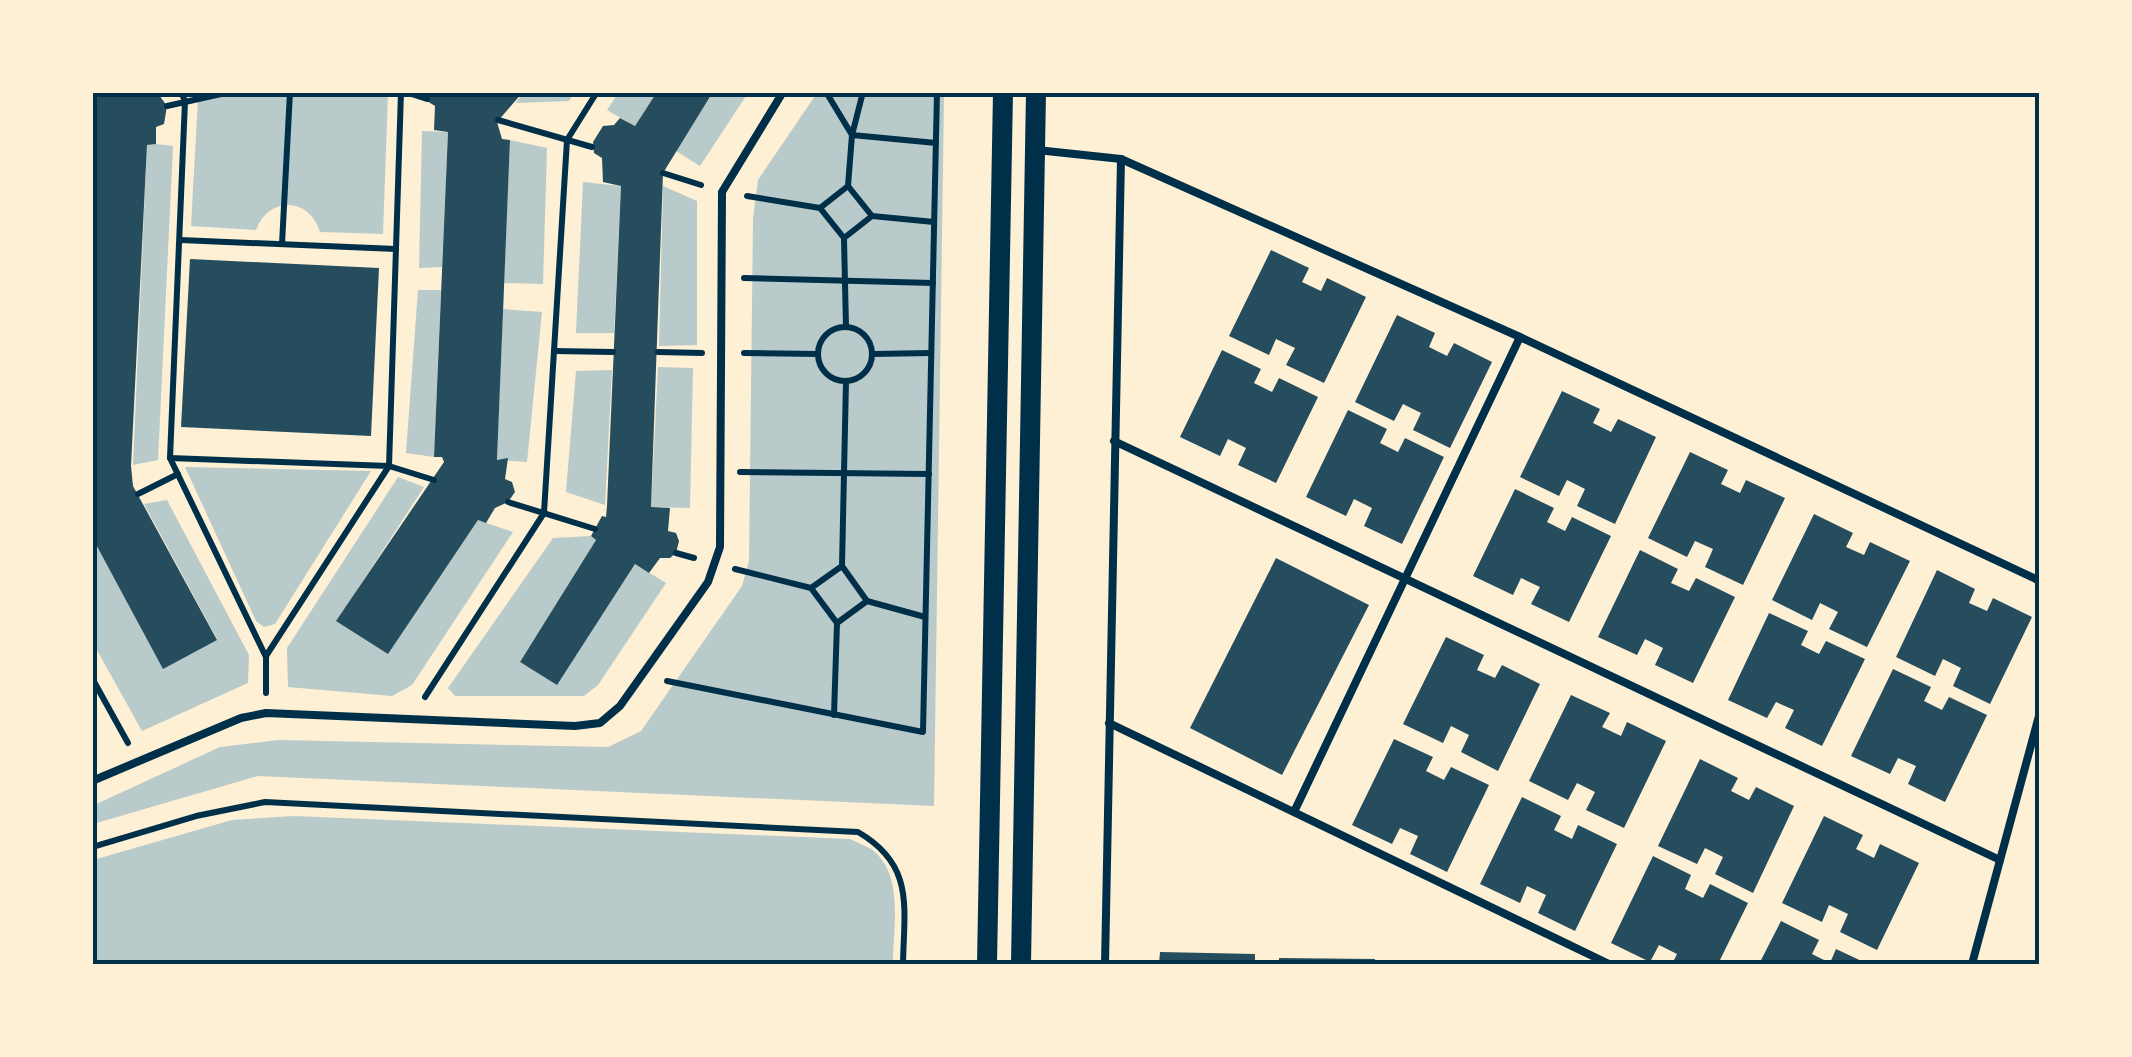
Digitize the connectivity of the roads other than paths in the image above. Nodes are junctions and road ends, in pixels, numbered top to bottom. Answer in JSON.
{"nodes":[{"id":1,"x":783,"y":92,"type":"edge"},
{"id":2,"x":1003,"y":92,"type":"edge"},
{"id":3,"x":1036,"y":92,"type":"edge"},
{"id":4,"x":1004,"y":148,"type":"junction"},
{"id":5,"x":1036,"y":150,"type":"junction"},
{"id":6,"x":1121,"y":159,"type":"junction"},
{"id":7,"x":1520,"y":337,"type":"junction"},
{"id":8,"x":1114,"y":442,"type":"junction"},
{"id":9,"x":1406,"y":580,"type":"junction"},
{"id":10,"x":2040,"y":581,"type":"edge"},
{"id":11,"x":2040,"y":712,"type":"edge"},
{"id":12,"x":1109,"y":723,"type":"junction"},
{"id":13,"x":92,"y":781,"type":"edge"},
{"id":14,"x":1294,"y":812,"type":"junction"},
{"id":15,"x":2000,"y":860,"type":"junction"},
{"id":16,"x":987,"y":964,"type":"edge"},
{"id":17,"x":1021,"y":964,"type":"edge"},
{"id":18,"x":1105,"y":964,"type":"edge"},
{"id":19,"x":1610,"y":964,"type":"edge"},
{"id":20,"x":1972,"y":964,"type":"edge"}],
"edges":[{"from":1,"to":13,"type":"lane"},
{"from":2,"to":4,"type":"main road"},
{"from":3,"to":5,"type":"main road"},
{"from":4,"to":5,"type":"main road"},
{"from":4,"to":16,"type":"main road"},
{"from":5,"to":6,"type":"lane"},
{"from":5,"to":17,"type":"main road"},
{"from":6,"to":7,"type":"lane"},
{"from":6,"to":8,"type":"lane"},
{"from":7,"to":9,"type":"lane"},
{"from":7,"to":10,"type":"lane"},
{"from":8,"to":9,"type":"lane"},
{"from":8,"to":12,"type":"lane"},
{"from":9,"to":14,"type":"lane"},
{"from":9,"to":15,"type":"lane"},
{"from":11,"to":15,"type":"lane"},
{"from":12,"to":14,"type":"lane"},
{"from":12,"to":18,"type":"lane"},
{"from":14,"to":19,"type":"lane"},
{"from":15,"to":20,"type":"lane"}]}
